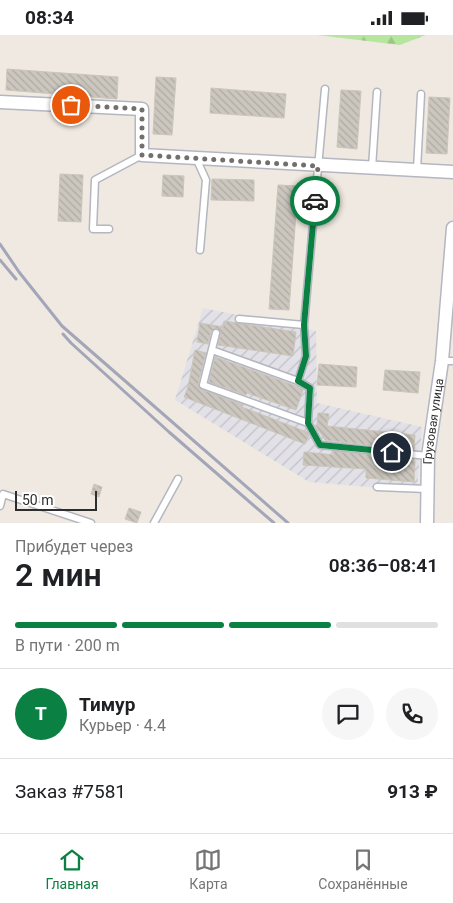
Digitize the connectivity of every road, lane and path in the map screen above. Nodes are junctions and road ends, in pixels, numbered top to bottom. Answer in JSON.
{"nodes":[{"id":1,"x":326,"y":89,"type":"dead end"},
{"id":2,"x":377,"y":92,"type":"dead end"},
{"id":3,"x":421,"y":94,"type":"dead end"},
{"id":4,"x":0,"y":102,"type":"edge"},
{"id":5,"x":142,"y":155,"type":"junction"},
{"id":6,"x":196,"y":158,"type":"junction"},
{"id":7,"x":318,"y":166,"type":"junction"},
{"id":8,"x":372,"y":168,"type":"junction"},
{"id":9,"x":417,"y":170,"type":"junction"},
{"id":10,"x":453,"y":172,"type":"edge"},
{"id":11,"x":453,"y":228,"type":"edge"},
{"id":12,"x":109,"y":229,"type":"dead end"},
{"id":13,"x":200,"y":250,"type":"dead end"},
{"id":14,"x":239,"y":319,"type":"dead end"},
{"id":15,"x":304,"y":325,"type":"junction"},
{"id":16,"x":216,"y":333,"type":"dead end"},
{"id":17,"x":212,"y":350,"type":"junction"},
{"id":18,"x":447,"y":361,"type":"edge"},
{"id":19,"x":298,"y":381,"type":"junction"},
{"id":20,"x":308,"y":423,"type":"junction"},
{"id":21,"x":428,"y":456,"type":"junction"},
{"id":22,"x":178,"y":479,"type":"dead end"},
{"id":23,"x":377,"y":487,"type":"dead end"},
{"id":24,"x":427,"y":489,"type":"junction"},
{"id":25,"x":0,"y":506,"type":"edge"},
{"id":26,"x":91,"y":523,"type":"edge"},
{"id":27,"x":154,"y":523,"type":"edge"},
{"id":28,"x":427,"y":523,"type":"edge"}],
"edges":[{"from":1,"to":7,"type":"lane"},
{"from":2,"to":8,"type":"lane"},
{"from":3,"to":9,"type":"lane"},
{"from":4,"to":5,"type":"street"},
{"from":5,"to":6,"type":"street"},
{"from":5,"to":12,"type":"lane"},
{"from":6,"to":7,"type":"street"},
{"from":6,"to":13,"type":"lane"},
{"from":7,"to":8,"type":"street"},
{"from":7,"to":15,"type":"lane"},
{"from":8,"to":9,"type":"street"},
{"from":9,"to":10,"type":"street"},
{"from":11,"to":18,"type":"street","name":"Грузовая улица"},
{"from":14,"to":15,"type":"lane"},
{"from":15,"to":19,"type":"lane"},
{"from":16,"to":17,"type":"lane"},
{"from":17,"to":19,"type":"lane"},
{"from":17,"to":20,"type":"lane"},
{"from":18,"to":21,"type":"street","name":"Грузовая улица"},
{"from":19,"to":20,"type":"lane"},
{"from":20,"to":21,"type":"lane"},
{"from":21,"to":24,"type":"street","name":"Грузовая улица"},
{"from":22,"to":27,"type":"lane"},
{"from":23,"to":24,"type":"lane"},
{"from":24,"to":28,"type":"street","name":"Грузовая улица"},
{"from":25,"to":26,"type":"lane"}]}
